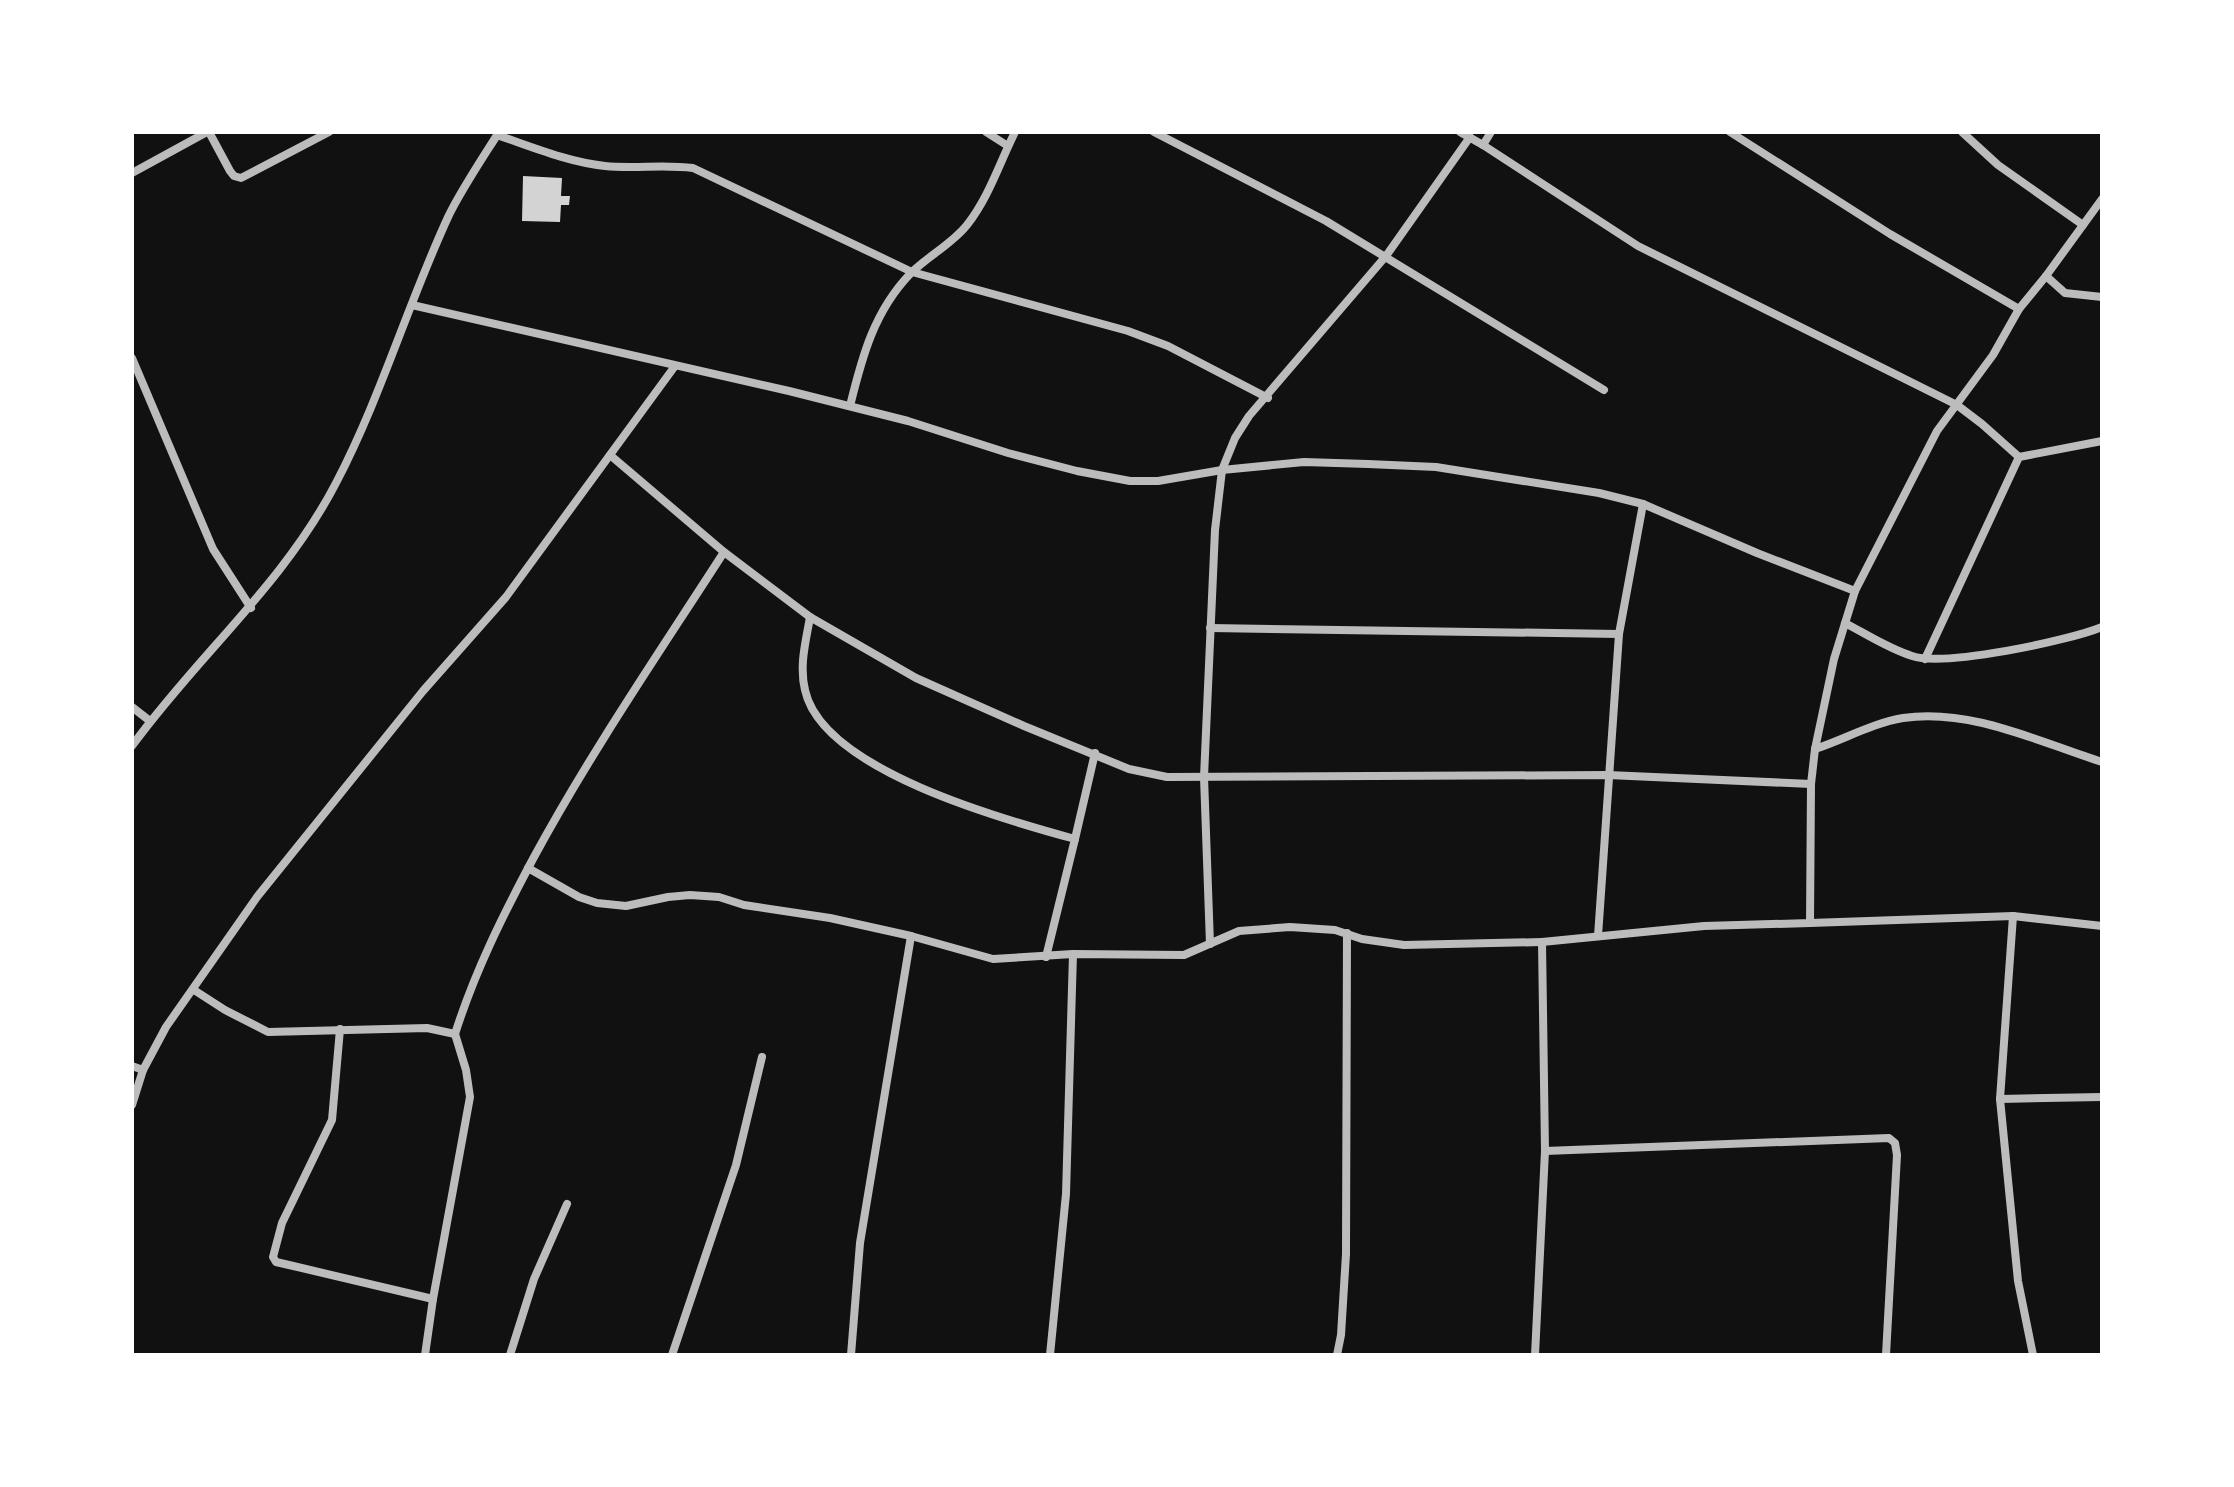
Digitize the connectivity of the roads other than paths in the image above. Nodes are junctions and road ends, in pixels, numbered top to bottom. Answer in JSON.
{"nodes":[{"id":1,"x":208,"y":132,"type":"edge"},
{"id":2,"x":329,"y":132,"type":"edge"},
{"id":3,"x":986,"y":132,"type":"edge"},
{"id":4,"x":1015,"y":132,"type":"edge"},
{"id":5,"x":1154,"y":132,"type":"edge"},
{"id":6,"x":1460,"y":132,"type":"edge"},
{"id":7,"x":1491,"y":132,"type":"edge"},
{"id":8,"x":1730,"y":132,"type":"edge"},
{"id":9,"x":1962,"y":132,"type":"edge"},
{"id":10,"x":498,"y":134,"type":"edge"},
{"id":11,"x":1470,"y":137,"type":"junction"},
{"id":12,"x":1483,"y":145,"type":"junction"},
{"id":13,"x":1008,"y":146,"type":"junction"},
{"id":14,"x":132,"y":173,"type":"edge"},
{"id":15,"x":2102,"y":199,"type":"edge"},
{"id":16,"x":2083,"y":225,"type":"junction"},
{"id":17,"x":1386,"y":256,"type":"junction"},
{"id":18,"x":912,"y":272,"type":"junction"},
{"id":19,"x":2046,"y":276,"type":"junction"},
{"id":20,"x":2102,"y":297,"type":"edge"},
{"id":21,"x":412,"y":305,"type":"junction"},
{"id":22,"x":2019,"y":309,"type":"junction"},
{"id":23,"x":132,"y":358,"type":"edge"},
{"id":24,"x":675,"y":366,"type":"junction"},
{"id":25,"x":1604,"y":390,"type":"dead end"},
{"id":26,"x":1268,"y":398,"type":"junction"},
{"id":27,"x":1957,"y":405,"type":"junction"},
{"id":28,"x":850,"y":406,"type":"junction"},
{"id":29,"x":2102,"y":441,"type":"edge"},
{"id":30,"x":610,"y":455,"type":"junction"},
{"id":31,"x":2019,"y":457,"type":"junction"},
{"id":32,"x":1222,"y":470,"type":"junction"},
{"id":33,"x":1643,"y":504,"type":"junction"},
{"id":34,"x":724,"y":552,"type":"junction"},
{"id":35,"x":1855,"y":591,"type":"junction"},
{"id":36,"x":251,"y":608,"type":"junction"},
{"id":37,"x":810,"y":617,"type":"junction"},
{"id":38,"x":1845,"y":623,"type":"junction"},
{"id":39,"x":2102,"y":627,"type":"edge"},
{"id":40,"x":1210,"y":628,"type":"junction"},
{"id":41,"x":1619,"y":634,"type":"junction"},
{"id":42,"x":1925,"y":659,"type":"junction"},
{"id":43,"x":132,"y":707,"type":"edge"},
{"id":44,"x":150,"y":721,"type":"junction"},
{"id":45,"x":132,"y":746,"type":"edge"},
{"id":46,"x":1815,"y":749,"type":"junction"},
{"id":47,"x":1095,"y":753,"type":"junction"},
{"id":48,"x":2102,"y":762,"type":"edge"},
{"id":49,"x":1608,"y":775,"type":"junction"},
{"id":50,"x":1204,"y":777,"type":"junction"},
{"id":51,"x":1811,"y":784,"type":"junction"},
{"id":52,"x":1075,"y":839,"type":"junction"},
{"id":53,"x":528,"y":868,"type":"junction"},
{"id":54,"x":2013,"y":916,"type":"junction"},
{"id":55,"x":1810,"y":923,"type":"junction"},
{"id":56,"x":2102,"y":926,"type":"edge"},
{"id":57,"x":1347,"y":933,"type":"junction"},
{"id":58,"x":911,"y":936,"type":"junction"},
{"id":59,"x":1598,"y":936,"type":"junction"},
{"id":60,"x":1542,"y":942,"type":"junction"},
{"id":61,"x":1210,"y":944,"type":"junction"},
{"id":62,"x":1073,"y":954,"type":"junction"},
{"id":63,"x":1046,"y":957,"type":"junction"},
{"id":64,"x":194,"y":990,"type":"junction"},
{"id":65,"x":340,"y":1029,"type":"junction"},
{"id":66,"x":455,"y":1034,"type":"junction"},
{"id":67,"x":762,"y":1057,"type":"dead end"},
{"id":68,"x":132,"y":1066,"type":"edge"},
{"id":69,"x":143,"y":1070,"type":"junction"},
{"id":70,"x":2102,"y":1097,"type":"edge"},
{"id":71,"x":2000,"y":1099,"type":"junction"},
{"id":72,"x":132,"y":1105,"type":"edge"},
{"id":73,"x":1545,"y":1151,"type":"junction"},
{"id":74,"x":567,"y":1204,"type":"dead end"},
{"id":75,"x":433,"y":1299,"type":"junction"},
{"id":76,"x":425,"y":1355,"type":"edge"},
{"id":77,"x":510,"y":1355,"type":"edge"},
{"id":78,"x":672,"y":1355,"type":"edge"},
{"id":79,"x":851,"y":1355,"type":"edge"},
{"id":80,"x":1050,"y":1355,"type":"edge"},
{"id":81,"x":1337,"y":1355,"type":"edge"},
{"id":82,"x":1535,"y":1355,"type":"edge"},
{"id":83,"x":1886,"y":1355,"type":"edge"},
{"id":84,"x":2033,"y":1355,"type":"edge"}],
"edges":[{"from":1,"to":2,"type":"street"},
{"from":1,"to":14,"type":"street"},
{"from":3,"to":13,"type":"street"},
{"from":4,"to":13,"type":"street"},
{"from":5,"to":17,"type":"street"},
{"from":6,"to":11,"type":"street"},
{"from":7,"to":12,"type":"street"},
{"from":8,"to":22,"type":"street"},
{"from":9,"to":16,"type":"street"},
{"from":10,"to":18,"type":"street"},
{"from":10,"to":21,"type":"street"},
{"from":11,"to":12,"type":"street"},
{"from":11,"to":17,"type":"street"},
{"from":12,"to":27,"type":"street"},
{"from":13,"to":18,"type":"street"},
{"from":15,"to":16,"type":"street"},
{"from":16,"to":19,"type":"street"},
{"from":17,"to":25,"type":"street"},
{"from":17,"to":26,"type":"street"},
{"from":18,"to":26,"type":"street"},
{"from":18,"to":28,"type":"street"},
{"from":19,"to":20,"type":"street"},
{"from":19,"to":22,"type":"street"},
{"from":21,"to":24,"type":"street"},
{"from":21,"to":36,"type":"street"},
{"from":22,"to":27,"type":"street"},
{"from":23,"to":36,"type":"street"},
{"from":24,"to":28,"type":"street"},
{"from":24,"to":30,"type":"street"},
{"from":26,"to":32,"type":"street"},
{"from":27,"to":31,"type":"street"},
{"from":27,"to":35,"type":"street"},
{"from":28,"to":32,"type":"street"},
{"from":29,"to":31,"type":"street"},
{"from":30,"to":34,"type":"street"},
{"from":30,"to":64,"type":"street"},
{"from":31,"to":42,"type":"street"},
{"from":32,"to":33,"type":"street"},
{"from":32,"to":40,"type":"street"},
{"from":33,"to":35,"type":"street"},
{"from":33,"to":41,"type":"street"},
{"from":34,"to":37,"type":"street"},
{"from":34,"to":53,"type":"street"},
{"from":35,"to":38,"type":"street"},
{"from":36,"to":44,"type":"street"},
{"from":37,"to":47,"type":"street"},
{"from":37,"to":52,"type":"street"},
{"from":38,"to":42,"type":"street"},
{"from":38,"to":46,"type":"street"},
{"from":39,"to":42,"type":"street"},
{"from":40,"to":41,"type":"street"},
{"from":40,"to":50,"type":"street"},
{"from":41,"to":49,"type":"street"},
{"from":43,"to":44,"type":"street"},
{"from":44,"to":45,"type":"street"},
{"from":46,"to":48,"type":"street"},
{"from":46,"to":51,"type":"street"},
{"from":47,"to":50,"type":"street"},
{"from":47,"to":52,"type":"street"},
{"from":49,"to":50,"type":"street"},
{"from":49,"to":51,"type":"street"},
{"from":49,"to":59,"type":"street"},
{"from":50,"to":61,"type":"street"},
{"from":51,"to":55,"type":"street"},
{"from":52,"to":63,"type":"street"},
{"from":53,"to":58,"type":"street"},
{"from":53,"to":66,"type":"street"},
{"from":54,"to":55,"type":"street"},
{"from":54,"to":56,"type":"street"},
{"from":54,"to":71,"type":"street"},
{"from":55,"to":59,"type":"street"},
{"from":57,"to":60,"type":"street"},
{"from":57,"to":61,"type":"street"},
{"from":57,"to":81,"type":"street"},
{"from":58,"to":63,"type":"street"},
{"from":58,"to":79,"type":"street"},
{"from":59,"to":60,"type":"street"},
{"from":60,"to":73,"type":"street"},
{"from":61,"to":62,"type":"street"},
{"from":62,"to":63,"type":"street"},
{"from":62,"to":80,"type":"street"},
{"from":64,"to":65,"type":"street"},
{"from":64,"to":69,"type":"street"},
{"from":65,"to":66,"type":"street"},
{"from":65,"to":75,"type":"street"},
{"from":66,"to":75,"type":"street"},
{"from":67,"to":78,"type":"street"},
{"from":68,"to":69,"type":"street"},
{"from":69,"to":72,"type":"street"},
{"from":70,"to":71,"type":"street"},
{"from":71,"to":84,"type":"street"},
{"from":73,"to":82,"type":"street"},
{"from":73,"to":83,"type":"street"},
{"from":74,"to":77,"type":"street"},
{"from":75,"to":76,"type":"street"}]}
